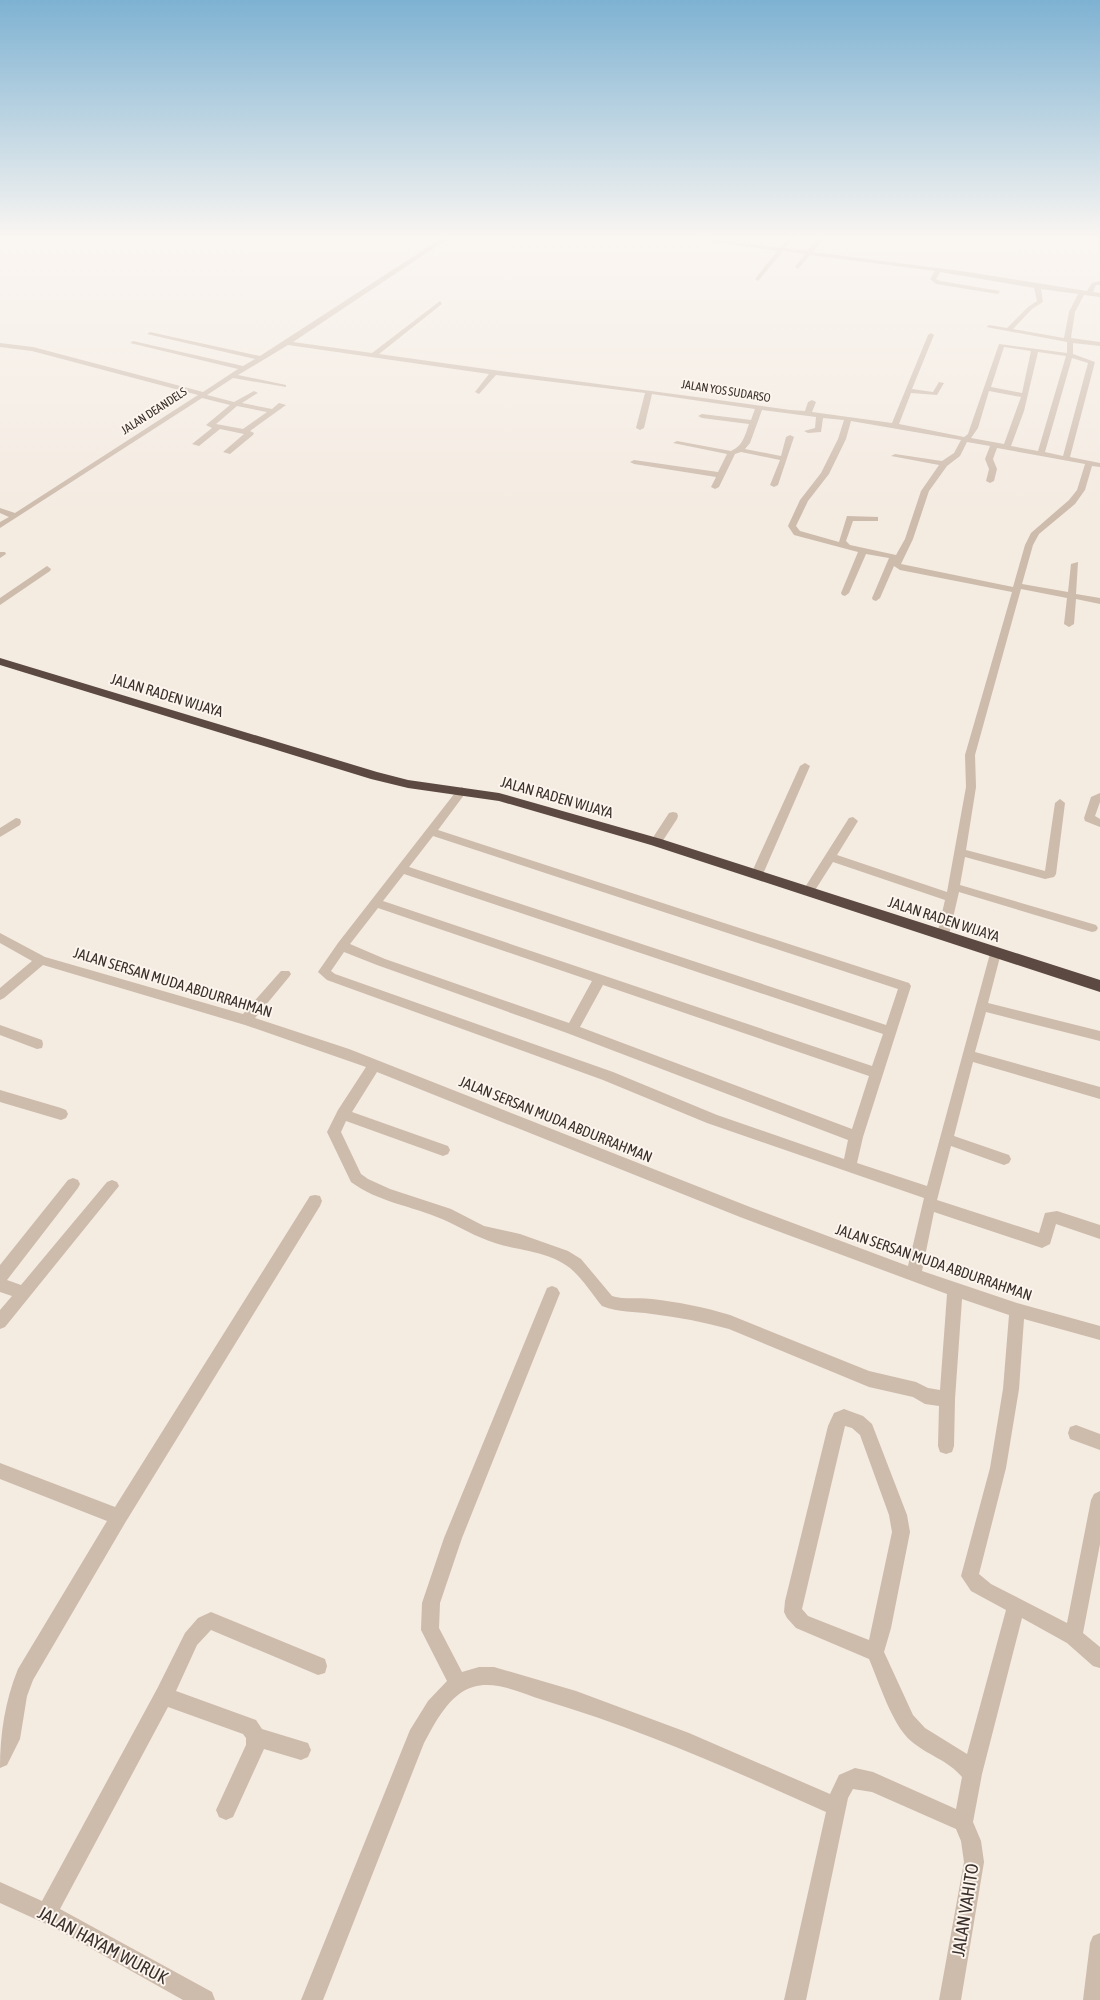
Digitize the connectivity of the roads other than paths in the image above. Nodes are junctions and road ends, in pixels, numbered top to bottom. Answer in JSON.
{"nodes":[{"id":1,"x":307,"y":329,"type":"edge"},
{"id":2,"x":407,"y":329,"type":"edge"},
{"id":3,"x":1005,"y":329,"type":"edge"},
{"id":4,"x":1070,"y":329,"type":"edge"},
{"id":5,"x":1009,"y":330,"type":"joint"},
{"id":6,"x":150,"y":334,"type":"dead end"},
{"id":7,"x":931,"y":335,"type":"dead end"},
{"id":8,"x":1069,"y":340,"type":"junction"},
{"id":9,"x":133,"y":343,"type":"dead end"},
{"id":10,"x":287,"y":343,"type":"junction"},
{"id":11,"x":1100,"y":344,"type":"edge"},
{"id":12,"x":0,"y":346,"type":"edge"},
{"id":13,"x":1035,"y":349,"type":"junction"},
{"id":14,"x":1070,"y":355,"type":"junction"},
{"id":15,"x":373,"y":356,"type":"junction"},
{"id":16,"x":260,"y":358,"type":"junction"},
{"id":17,"x":1090,"y":360,"type":"junction"},
{"id":18,"x":1100,"y":362,"type":"edge"},
{"id":19,"x":244,"y":368,"type":"junction"},
{"id":20,"x":494,"y":372,"type":"junction"},
{"id":21,"x":233,"y":376,"type":"junction"},
{"id":22,"x":941,"y":383,"type":"dead end"},
{"id":23,"x":284,"y":386,"type":"dead end"},
{"id":24,"x":988,"y":390,"type":"junction"},
{"id":25,"x":649,"y":391,"type":"junction"},
{"id":26,"x":908,"y":391,"type":"junction"},
{"id":27,"x":254,"y":392,"type":"dead end"},
{"id":28,"x":479,"y":392,"type":"dead end"},
{"id":29,"x":202,"y":395,"type":"junction"},
{"id":30,"x":1024,"y":396,"type":"junction"},
{"id":31,"x":812,"y":402,"type":"dead end"},
{"id":32,"x":236,"y":404,"type":"junction"},
{"id":33,"x":282,"y":404,"type":"dead end"},
{"id":34,"x":759,"y":408,"type":"junction"},
{"id":35,"x":272,"y":411,"type":"junction"},
{"id":36,"x":808,"y":415,"type":"junction"},
{"id":37,"x":702,"y":416,"type":"dead end"},
{"id":38,"x":820,"y":416,"type":"junction"},
{"id":39,"x":848,"y":418,"type":"junction"},
{"id":40,"x":753,"y":422,"type":"junction"},
{"id":41,"x":895,"y":424,"type":"junction"},
{"id":42,"x":218,"y":427,"type":"junction"},
{"id":43,"x":640,"y":428,"type":"dead end"},
{"id":44,"x":245,"y":431,"type":"junction"},
{"id":45,"x":808,"y":431,"type":"dead end"},
{"id":46,"x":790,"y":437,"type":"dead end"},
{"id":47,"x":965,"y":439,"type":"junction"},
{"id":48,"x":677,"y":443,"type":"dead end"},
{"id":49,"x":196,"y":444,"type":"dead end"},
{"id":50,"x":995,"y":444,"type":"junction"},
{"id":51,"x":1007,"y":446,"type":"junction"},
{"id":52,"x":227,"y":452,"type":"dead end"},
{"id":53,"x":736,"y":452,"type":"junction"},
{"id":54,"x":1041,"y":454,"type":"junction"},
{"id":55,"x":895,"y":456,"type":"dead end"},
{"id":56,"x":1066,"y":458,"type":"junction"},
{"id":57,"x":784,"y":459,"type":"junction"},
{"id":58,"x":634,"y":462,"type":"dead end"},
{"id":59,"x":1089,"y":463,"type":"junction"},
{"id":60,"x":944,"y":464,"type":"junction"},
{"id":61,"x":1100,"y":465,"type":"edge"},
{"id":62,"x":720,"y":475,"type":"junction"},
{"id":63,"x":990,"y":481,"type":"dead end"},
{"id":64,"x":774,"y":485,"type":"dead end"},
{"id":65,"x":715,"y":486,"type":"dead end"},
{"id":66,"x":0,"y":510,"type":"edge"},
{"id":67,"x":17,"y":515,"type":"junction"},
{"id":68,"x":875,"y":519,"type":"dead end"},
{"id":69,"x":0,"y":526,"type":"edge"},
{"id":70,"x":847,"y":547,"type":"junction"},
{"id":71,"x":863,"y":551,"type":"junction"},
{"id":72,"x":896,"y":558,"type":"junction"},
{"id":73,"x":1075,"y":564,"type":"dead end"},
{"id":74,"x":47,"y":569,"type":"dead end"},
{"id":75,"x":1018,"y":588,"type":"junction"},
{"id":76,"x":846,"y":593,"type":"dead end"},
{"id":77,"x":1070,"y":596,"type":"junction"},
{"id":78,"x":876,"y":598,"type":"dead end"},
{"id":79,"x":1100,"y":601,"type":"edge"},
{"id":80,"x":0,"y":602,"type":"edge"},
{"id":81,"x":1068,"y":624,"type":"dead end"},
{"id":82,"x":0,"y":661,"type":"edge"},
{"id":83,"x":805,"y":766,"type":"dead end"},
{"id":84,"x":462,"y":791,"type":"junction"},
{"id":85,"x":1100,"y":797,"type":"edge"},
{"id":86,"x":1060,"y":802,"type":"dead end"},
{"id":87,"x":674,"y":816,"type":"dead end"},
{"id":88,"x":853,"y":821,"type":"dead end"},
{"id":89,"x":16,"y":822,"type":"dead end"},
{"id":90,"x":1100,"y":823,"type":"edge"},
{"id":91,"x":431,"y":832,"type":"junction"},
{"id":92,"x":0,"y":833,"type":"edge"},
{"id":93,"x":656,"y":842,"type":"junction"},
{"id":94,"x":959,"y":852,"type":"junction"},
{"id":95,"x":830,"y":857,"type":"junction"},
{"id":96,"x":403,"y":869,"type":"junction"},
{"id":97,"x":757,"y":874,"type":"junction"},
{"id":98,"x":808,"y":892,"type":"junction"},
{"id":99,"x":952,"y":893,"type":"junction"},
{"id":100,"x":376,"y":903,"type":"junction"},
{"id":101,"x":1092,"y":928,"type":"dead end"},
{"id":102,"x":943,"y":935,"type":"junction"},
{"id":103,"x":0,"y":937,"type":"edge"},
{"id":104,"x":342,"y":946,"type":"junction"},
{"id":105,"x":995,"y":953,"type":"junction"},
{"id":106,"x":41,"y":960,"type":"junction"},
{"id":107,"x":285,"y":974,"type":"dead end"},
{"id":108,"x":600,"y":978,"type":"junction"},
{"id":109,"x":1100,"y":986,"type":"edge"},
{"id":110,"x":0,"y":995,"type":"edge"},
{"id":111,"x":982,"y":1006,"type":"junction"},
{"id":112,"x":246,"y":1020,"type":"junction"},
{"id":113,"x":572,"y":1029,"type":"junction"},
{"id":114,"x":0,"y":1030,"type":"edge"},
{"id":115,"x":889,"y":1031,"type":"junction"},
{"id":116,"x":1100,"y":1036,"type":"edge"},
{"id":117,"x":37,"y":1044,"type":"dead end"},
{"id":118,"x":968,"y":1055,"type":"junction"},
{"id":119,"x":374,"y":1065,"type":"junction"},
{"id":120,"x":877,"y":1073,"type":"junction"},
{"id":121,"x":1100,"y":1093,"type":"edge"},
{"id":122,"x":0,"y":1096,"type":"edge"},
{"id":123,"x":61,"y":1114,"type":"dead end"},
{"id":124,"x":343,"y":1114,"type":"junction"},
{"id":125,"x":856,"y":1136,"type":"junction"},
{"id":126,"x":946,"y":1139,"type":"junction"},
{"id":127,"x":443,"y":1150,"type":"dead end"},
{"id":128,"x":1004,"y":1159,"type":"dead end"},
{"id":129,"x":849,"y":1167,"type":"junction"},
{"id":130,"x":73,"y":1184,"type":"dead end"},
{"id":131,"x":112,"y":1186,"type":"dead end"},
{"id":132,"x":930,"y":1199,"type":"junction"},
{"id":133,"x":315,"y":1201,"type":"dead end"},
{"id":134,"x":1100,"y":1232,"type":"edge"},
{"id":135,"x":914,"y":1274,"type":"junction"},
{"id":136,"x":0,"y":1277,"type":"edge"},
{"id":137,"x":0,"y":1285,"type":"edge"},
{"id":138,"x":955,"y":1290,"type":"junction"},
{"id":139,"x":24,"y":1293,"type":"junction"},
{"id":140,"x":552,"y":1293,"type":"dead end"},
{"id":141,"x":1017,"y":1310,"type":"junction"},
{"id":142,"x":0,"y":1322,"type":"edge"},
{"id":143,"x":1100,"y":1333,"type":"edge"},
{"id":144,"x":946,"y":1398,"type":"junction"},
{"id":145,"x":1076,"y":1433,"type":"dead end"},
{"id":146,"x":1100,"y":1442,"type":"edge"},
{"id":147,"x":946,"y":1446,"type":"dead end"},
{"id":148,"x":0,"y":1471,"type":"edge"},
{"id":149,"x":1100,"y":1500,"type":"edge"},
{"id":150,"x":119,"y":1517,"type":"junction"},
{"id":151,"x":1015,"y":1610,"type":"junction"},
{"id":152,"x":1073,"y":1637,"type":"junction"},
{"id":153,"x":875,"y":1652,"type":"junction"},
{"id":154,"x":1100,"y":1659,"type":"edge"},
{"id":155,"x":318,"y":1666,"type":"dead end"},
{"id":156,"x":458,"y":1682,"type":"junction"},
{"id":157,"x":164,"y":1696,"type":"junction"},
{"id":158,"x":257,"y":1737,"type":"junction"},
{"id":159,"x":301,"y":1750,"type":"dead end"},
{"id":160,"x":0,"y":1758,"type":"edge"},
{"id":161,"x":972,"y":1774,"type":"junction"},
{"id":162,"x":837,"y":1807,"type":"junction"},
{"id":163,"x":226,"y":1810,"type":"dead end"},
{"id":164,"x":963,"y":1822,"type":"junction"},
{"id":165,"x":0,"y":1892,"type":"edge"},
{"id":166,"x":47,"y":1913,"type":"junction"},
{"id":167,"x":1100,"y":1942,"type":"edge"},
{"id":168,"x":204,"y":2000,"type":"edge"},
{"id":169,"x":312,"y":2000,"type":"edge"},
{"id":170,"x":795,"y":2000,"type":"edge"},
{"id":171,"x":950,"y":2000,"type":"edge"},
{"id":172,"x":1094,"y":2000,"type":"edge"}],
"edges":[{"from":1,"to":10,"type":"street","name":"JALAN DEANDELS"},
{"from":2,"to":15,"type":"street"},
{"from":3,"to":5,"type":"street"},
{"from":4,"to":8,"type":"street"},
{"from":5,"to":8,"type":"street"},
{"from":6,"to":16,"type":"street"},
{"from":7,"to":26,"type":"street"},
{"from":8,"to":11,"type":"street"},
{"from":8,"to":14,"type":"street"},
{"from":9,"to":19,"type":"street"},
{"from":10,"to":15,"type":"street","name":"JALAN YOS SUDARSO"},
{"from":10,"to":16,"type":"street","name":"JALAN DEANDELS"},
{"from":12,"to":29,"type":"street"},
{"from":13,"to":14,"type":"street"},
{"from":13,"to":24,"type":"street"},
{"from":13,"to":30,"type":"street"},
{"from":14,"to":17,"type":"street"},
{"from":14,"to":54,"type":"street"},
{"from":15,"to":20,"type":"street","name":"JALAN YOS SUDARSO"},
{"from":16,"to":19,"type":"street","name":"JALAN DEANDELS"},
{"from":17,"to":18,"type":"street"},
{"from":17,"to":56,"type":"street"},
{"from":19,"to":21,"type":"street","name":"JALAN DEANDELS"},
{"from":20,"to":25,"type":"street","name":"JALAN YOS SUDARSO"},
{"from":20,"to":28,"type":"street"},
{"from":21,"to":23,"type":"street"},
{"from":21,"to":29,"type":"street","name":"JALAN DEANDELS"},
{"from":22,"to":26,"type":"street"},
{"from":24,"to":30,"type":"street"},
{"from":24,"to":47,"type":"street"},
{"from":25,"to":34,"type":"street","name":"JALAN YOS SUDARSO"},
{"from":25,"to":43,"type":"street"},
{"from":26,"to":41,"type":"street"},
{"from":27,"to":32,"type":"street"},
{"from":29,"to":32,"type":"street"},
{"from":29,"to":67,"type":"street","name":"JALAN DEANDELS"},
{"from":30,"to":51,"type":"street"},
{"from":31,"to":36,"type":"street"},
{"from":32,"to":35,"type":"street"},
{"from":32,"to":42,"type":"street"},
{"from":33,"to":35,"type":"street"},
{"from":34,"to":36,"type":"street","name":"JALAN YOS SUDARSO"},
{"from":34,"to":40,"type":"street"},
{"from":35,"to":44,"type":"street"},
{"from":36,"to":38,"type":"street","name":"JALAN YOS SUDARSO"},
{"from":37,"to":40,"type":"street"},
{"from":38,"to":39,"type":"street","name":"JALAN YOS SUDARSO"},
{"from":38,"to":45,"type":"street"},
{"from":39,"to":41,"type":"street","name":"JALAN YOS SUDARSO"},
{"from":39,"to":70,"type":"street"},
{"from":40,"to":53,"type":"street"},
{"from":41,"to":47,"type":"street","name":"JALAN YOS SUDARSO"},
{"from":42,"to":44,"type":"street"},
{"from":42,"to":49,"type":"street"},
{"from":44,"to":52,"type":"street"},
{"from":46,"to":57,"type":"street"},
{"from":47,"to":50,"type":"street","name":"JALAN YOS SUDARSO"},
{"from":47,"to":60,"type":"street"},
{"from":48,"to":53,"type":"street"},
{"from":50,"to":51,"type":"street","name":"JALAN YOS SUDARSO"},
{"from":50,"to":63,"type":"street"},
{"from":51,"to":54,"type":"street","name":"JALAN YOS SUDARSO"},
{"from":53,"to":57,"type":"street"},
{"from":53,"to":62,"type":"street"},
{"from":54,"to":56,"type":"street","name":"JALAN YOS SUDARSO"},
{"from":55,"to":60,"type":"street"},
{"from":56,"to":59,"type":"street","name":"JALAN YOS SUDARSO"},
{"from":57,"to":64,"type":"street"},
{"from":58,"to":62,"type":"street"},
{"from":59,"to":61,"type":"street","name":"JALAN YOS SUDARSO"},
{"from":59,"to":75,"type":"street"},
{"from":60,"to":72,"type":"street"},
{"from":62,"to":65,"type":"street"},
{"from":66,"to":67,"type":"street"},
{"from":67,"to":69,"type":"street","name":"JALAN DEANDELS"},
{"from":68,"to":70,"type":"street"},
{"from":70,"to":71,"type":"street"},
{"from":71,"to":72,"type":"street"},
{"from":71,"to":76,"type":"street"},
{"from":72,"to":75,"type":"street"},
{"from":72,"to":78,"type":"street"},
{"from":73,"to":77,"type":"street"},
{"from":74,"to":80,"type":"street"},
{"from":75,"to":77,"type":"street"},
{"from":75,"to":94,"type":"street"},
{"from":77,"to":79,"type":"street"},
{"from":77,"to":81,"type":"street"},
{"from":82,"to":84,"type":"highway","name":"JALAN RADEN WIJAYA"},
{"from":83,"to":97,"type":"street"},
{"from":84,"to":91,"type":"street"},
{"from":84,"to":93,"type":"highway","name":"JALAN RADEN WIJAYA"},
{"from":85,"to":90,"type":"street"},
{"from":86,"to":94,"type":"street"},
{"from":87,"to":93,"type":"street"},
{"from":88,"to":95,"type":"street"},
{"from":89,"to":92,"type":"street"},
{"from":91,"to":96,"type":"street"},
{"from":91,"to":115,"type":"street"},
{"from":93,"to":97,"type":"highway","name":"JALAN RADEN WIJAYA"},
{"from":94,"to":99,"type":"street"},
{"from":95,"to":98,"type":"street"},
{"from":95,"to":99,"type":"street"},
{"from":96,"to":100,"type":"street"},
{"from":96,"to":115,"type":"street"},
{"from":97,"to":98,"type":"highway","name":"JALAN RADEN WIJAYA"},
{"from":98,"to":102,"type":"highway","name":"JALAN RADEN WIJAYA"},
{"from":99,"to":101,"type":"street"},
{"from":99,"to":102,"type":"street"},
{"from":100,"to":104,"type":"street"},
{"from":100,"to":108,"type":"street"},
{"from":102,"to":105,"type":"highway","name":"JALAN RADEN WIJAYA"},
{"from":103,"to":106,"type":"street","name":"JALAN SERSAN MUDA ABDURRAHMAN"},
{"from":104,"to":113,"type":"street"},
{"from":104,"to":129,"type":"street"},
{"from":105,"to":109,"type":"highway","name":"JALAN RADEN WIJAYA"},
{"from":105,"to":111,"type":"street"},
{"from":106,"to":110,"type":"street"},
{"from":106,"to":112,"type":"street","name":"JALAN SERSAN MUDA ABDURRAHMAN"},
{"from":107,"to":112,"type":"street"},
{"from":108,"to":113,"type":"street"},
{"from":108,"to":120,"type":"street"},
{"from":111,"to":116,"type":"street"},
{"from":111,"to":118,"type":"street"},
{"from":112,"to":119,"type":"street","name":"JALAN SERSAN MUDA ABDURRAHMAN"},
{"from":113,"to":125,"type":"street"},
{"from":114,"to":117,"type":"street"},
{"from":115,"to":120,"type":"street"},
{"from":118,"to":121,"type":"street"},
{"from":118,"to":126,"type":"street"},
{"from":119,"to":124,"type":"street"},
{"from":119,"to":135,"type":"street","name":"JALAN SERSAN MUDA ABDURRAHMAN"},
{"from":120,"to":125,"type":"street"},
{"from":122,"to":123,"type":"street"},
{"from":124,"to":127,"type":"street"},
{"from":124,"to":144,"type":"street"},
{"from":125,"to":129,"type":"street"},
{"from":126,"to":128,"type":"street"},
{"from":126,"to":132,"type":"street"},
{"from":129,"to":132,"type":"street"},
{"from":130,"to":136,"type":"street"},
{"from":131,"to":139,"type":"street"},
{"from":132,"to":134,"type":"street"},
{"from":132,"to":135,"type":"street"},
{"from":133,"to":150,"type":"street"},
{"from":135,"to":138,"type":"street","name":"JALAN SERSAN MUDA ABDURRAHMAN"},
{"from":137,"to":139,"type":"street"},
{"from":138,"to":141,"type":"street","name":"JALAN SERSAN MUDA ABDURRAHMAN"},
{"from":138,"to":144,"type":"street"},
{"from":139,"to":142,"type":"street"},
{"from":140,"to":156,"type":"street"},
{"from":141,"to":143,"type":"street","name":"JALAN SERSAN MUDA ABDURRAHMAN"},
{"from":141,"to":151,"type":"street"},
{"from":144,"to":147,"type":"street"},
{"from":145,"to":146,"type":"street"},
{"from":148,"to":150,"type":"street"},
{"from":149,"to":152,"type":"street"},
{"from":150,"to":160,"type":"street"},
{"from":151,"to":152,"type":"street"},
{"from":151,"to":161,"type":"street"},
{"from":152,"to":154,"type":"street"},
{"from":153,"to":153,"type":"street"},
{"from":153,"to":161,"type":"street"},
{"from":155,"to":157,"type":"street"},
{"from":156,"to":162,"type":"street"},
{"from":156,"to":169,"type":"street"},
{"from":157,"to":158,"type":"street"},
{"from":157,"to":166,"type":"street"},
{"from":158,"to":159,"type":"street"},
{"from":158,"to":163,"type":"street"},
{"from":161,"to":164,"type":"street"},
{"from":162,"to":164,"type":"street"},
{"from":162,"to":170,"type":"street"},
{"from":164,"to":171,"type":"street","name":"JALAN VAHITO"},
{"from":165,"to":166,"type":"street","name":"JALAN HAYAM WURUK"},
{"from":166,"to":168,"type":"street","name":"JALAN HAYAM WURUK"},
{"from":167,"to":172,"type":"street"}]}
